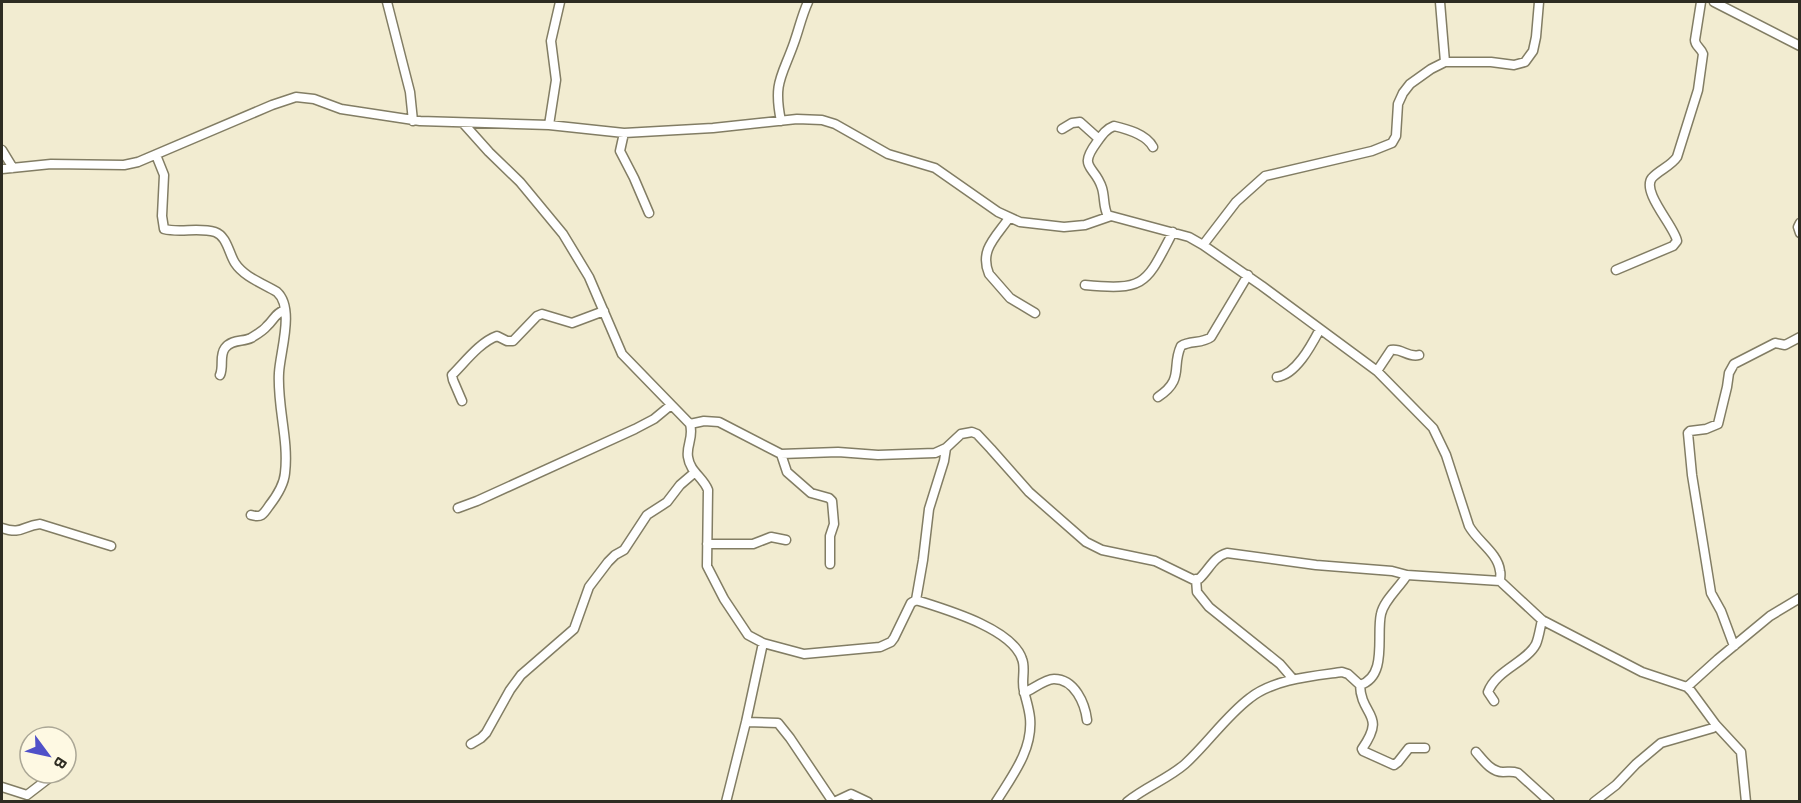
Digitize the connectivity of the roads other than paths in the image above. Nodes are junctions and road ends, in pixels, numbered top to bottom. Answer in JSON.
{"nodes":[{"id":1,"x":387,"y":2,"type":"edge"},
{"id":2,"x":560,"y":2,"type":"edge"},
{"id":3,"x":808,"y":2,"type":"edge"},
{"id":4,"x":1440,"y":2,"type":"edge"},
{"id":5,"x":1539,"y":2,"type":"edge"},
{"id":6,"x":1701,"y":2,"type":"edge"},
{"id":7,"x":1713,"y":2,"type":"edge"},
{"id":8,"x":1799,"y":44,"type":"edge"},
{"id":9,"x":1445,"y":62,"type":"junction"},
{"id":10,"x":413,"y":121,"type":"junction"},
{"id":11,"x":781,"y":121,"type":"junction"},
{"id":12,"x":463,"y":123,"type":"junction"},
{"id":13,"x":549,"y":125,"type":"junction"},
{"id":14,"x":1062,"y":129,"type":"dead end"},
{"id":15,"x":624,"y":133,"type":"junction"},
{"id":16,"x":1099,"y":139,"type":"junction"},
{"id":17,"x":1153,"y":147,"type":"dead end"},
{"id":18,"x":2,"y":150,"type":"edge"},
{"id":19,"x":156,"y":155,"type":"junction"},
{"id":20,"x":13,"y":168,"type":"junction"},
{"id":21,"x":2,"y":169,"type":"edge"},
{"id":22,"x":649,"y":213,"type":"dead end"},
{"id":23,"x":1108,"y":216,"type":"junction"},
{"id":24,"x":1009,"y":218,"type":"junction"},
{"id":25,"x":1800,"y":223,"type":"edge"},
{"id":26,"x":1173,"y":232,"type":"junction"},
{"id":27,"x":1800,"y":233,"type":"edge"},
{"id":28,"x":1203,"y":245,"type":"junction"},
{"id":29,"x":1616,"y":270,"type":"dead end"},
{"id":30,"x":1248,"y":276,"type":"junction"},
{"id":31,"x":1085,"y":285,"type":"dead end"},
{"id":32,"x":285,"y":310,"type":"junction"},
{"id":33,"x":604,"y":311,"type":"junction"},
{"id":34,"x":1035,"y":313,"type":"dead end"},
{"id":35,"x":1320,"y":329,"type":"junction"},
{"id":36,"x":1800,"y":337,"type":"edge"},
{"id":37,"x":1419,"y":355,"type":"dead end"},
{"id":38,"x":1377,"y":371,"type":"junction"},
{"id":39,"x":220,"y":375,"type":"dead end"},
{"id":40,"x":1278,"y":377,"type":"dead end"},
{"id":41,"x":1158,"y":397,"type":"dead end"},
{"id":42,"x":462,"y":401,"type":"dead end"},
{"id":43,"x":671,"y":405,"type":"junction"},
{"id":44,"x":690,"y":424,"type":"junction"},
{"id":45,"x":946,"y":448,"type":"junction"},
{"id":46,"x":781,"y":454,"type":"junction"},
{"id":47,"x":694,"y":473,"type":"junction"},
{"id":48,"x":458,"y":508,"type":"dead end"},
{"id":49,"x":251,"y":515,"type":"dead end"},
{"id":50,"x":2,"y":528,"type":"edge"},
{"id":51,"x":786,"y":540,"type":"dead end"},
{"id":52,"x":706,"y":544,"type":"junction"},
{"id":53,"x":111,"y":546,"type":"dead end"},
{"id":54,"x":830,"y":564,"type":"dead end"},
{"id":55,"x":1407,"y":575,"type":"junction"},
{"id":56,"x":1196,"y":579,"type":"junction"},
{"id":57,"x":1500,"y":581,"type":"junction"},
{"id":58,"x":1800,"y":598,"type":"edge"},
{"id":59,"x":916,"y":600,"type":"junction"},
{"id":60,"x":1542,"y":620,"type":"junction"},
{"id":61,"x":763,"y":643,"type":"junction"},
{"id":62,"x":1734,"y":646,"type":"junction"},
{"id":63,"x":1293,"y":679,"type":"junction"},
{"id":64,"x":1360,"y":685,"type":"junction"},
{"id":65,"x":1687,"y":687,"type":"junction"},
{"id":66,"x":1024,"y":693,"type":"junction"},
{"id":67,"x":1494,"y":701,"type":"dead end"},
{"id":68,"x":1087,"y":720,"type":"dead end"},
{"id":69,"x":746,"y":722,"type":"junction"},
{"id":70,"x":1716,"y":725,"type":"junction"},
{"id":71,"x":471,"y":744,"type":"dead end"},
{"id":72,"x":1425,"y":748,"type":"dead end"},
{"id":73,"x":1476,"y":752,"type":"dead end"},
{"id":74,"x":40,"y":785,"type":"edge"},
{"id":75,"x":2,"y":787,"type":"edge"},
{"id":76,"x":726,"y":801,"type":"edge"},
{"id":77,"x":834,"y":801,"type":"edge"},
{"id":78,"x":868,"y":801,"type":"edge"},
{"id":79,"x":996,"y":801,"type":"edge"},
{"id":80,"x":1127,"y":801,"type":"edge"},
{"id":81,"x":1550,"y":801,"type":"edge"},
{"id":82,"x":1594,"y":801,"type":"edge"},
{"id":83,"x":1746,"y":801,"type":"edge"}],
"edges":[{"from":1,"to":10,"type":"street"},
{"from":2,"to":13,"type":"street"},
{"from":3,"to":11,"type":"street"},
{"from":4,"to":9,"type":"street"},
{"from":5,"to":9,"type":"street"},
{"from":6,"to":29,"type":"street"},
{"from":7,"to":8,"type":"street"},
{"from":9,"to":28,"type":"street"},
{"from":10,"to":12,"type":"street"},
{"from":10,"to":19,"type":"street"},
{"from":11,"to":15,"type":"street"},
{"from":11,"to":24,"type":"street"},
{"from":12,"to":13,"type":"street"},
{"from":12,"to":33,"type":"street"},
{"from":13,"to":15,"type":"street"},
{"from":14,"to":16,"type":"street"},
{"from":15,"to":22,"type":"street"},
{"from":16,"to":17,"type":"street"},
{"from":16,"to":23,"type":"street"},
{"from":18,"to":20,"type":"street"},
{"from":19,"to":20,"type":"street"},
{"from":19,"to":32,"type":"street"},
{"from":20,"to":21,"type":"street"},
{"from":23,"to":24,"type":"street"},
{"from":23,"to":26,"type":"street"},
{"from":24,"to":34,"type":"street"},
{"from":25,"to":27,"type":"street"},
{"from":26,"to":28,"type":"street"},
{"from":26,"to":31,"type":"street"},
{"from":28,"to":30,"type":"street"},
{"from":30,"to":35,"type":"street"},
{"from":30,"to":41,"type":"street"},
{"from":32,"to":39,"type":"street"},
{"from":32,"to":49,"type":"street"},
{"from":33,"to":42,"type":"street"},
{"from":33,"to":43,"type":"street"},
{"from":35,"to":38,"type":"street"},
{"from":35,"to":40,"type":"street"},
{"from":36,"to":62,"type":"street"},
{"from":37,"to":38,"type":"street"},
{"from":38,"to":57,"type":"street"},
{"from":43,"to":44,"type":"street"},
{"from":43,"to":48,"type":"street"},
{"from":44,"to":46,"type":"street"},
{"from":44,"to":47,"type":"street"},
{"from":45,"to":46,"type":"street"},
{"from":45,"to":56,"type":"street"},
{"from":45,"to":59,"type":"street"},
{"from":46,"to":54,"type":"street"},
{"from":47,"to":52,"type":"street"},
{"from":47,"to":71,"type":"street"},
{"from":50,"to":53,"type":"street"},
{"from":51,"to":52,"type":"street"},
{"from":52,"to":61,"type":"street"},
{"from":55,"to":56,"type":"street"},
{"from":55,"to":57,"type":"street"},
{"from":55,"to":64,"type":"street"},
{"from":56,"to":63,"type":"street"},
{"from":57,"to":60,"type":"street"},
{"from":58,"to":62,"type":"street"},
{"from":59,"to":61,"type":"street"},
{"from":59,"to":66,"type":"street"},
{"from":60,"to":65,"type":"street"},
{"from":60,"to":67,"type":"street"},
{"from":61,"to":69,"type":"street"},
{"from":62,"to":65,"type":"street"},
{"from":63,"to":64,"type":"street"},
{"from":63,"to":80,"type":"street"},
{"from":64,"to":72,"type":"street"},
{"from":65,"to":70,"type":"street"},
{"from":66,"to":68,"type":"street"},
{"from":66,"to":79,"type":"street"},
{"from":69,"to":76,"type":"street"},
{"from":69,"to":77,"type":"street"},
{"from":70,"to":82,"type":"street"},
{"from":70,"to":83,"type":"street"},
{"from":73,"to":81,"type":"street"},
{"from":74,"to":75,"type":"street"},
{"from":77,"to":78,"type":"street"}]}
